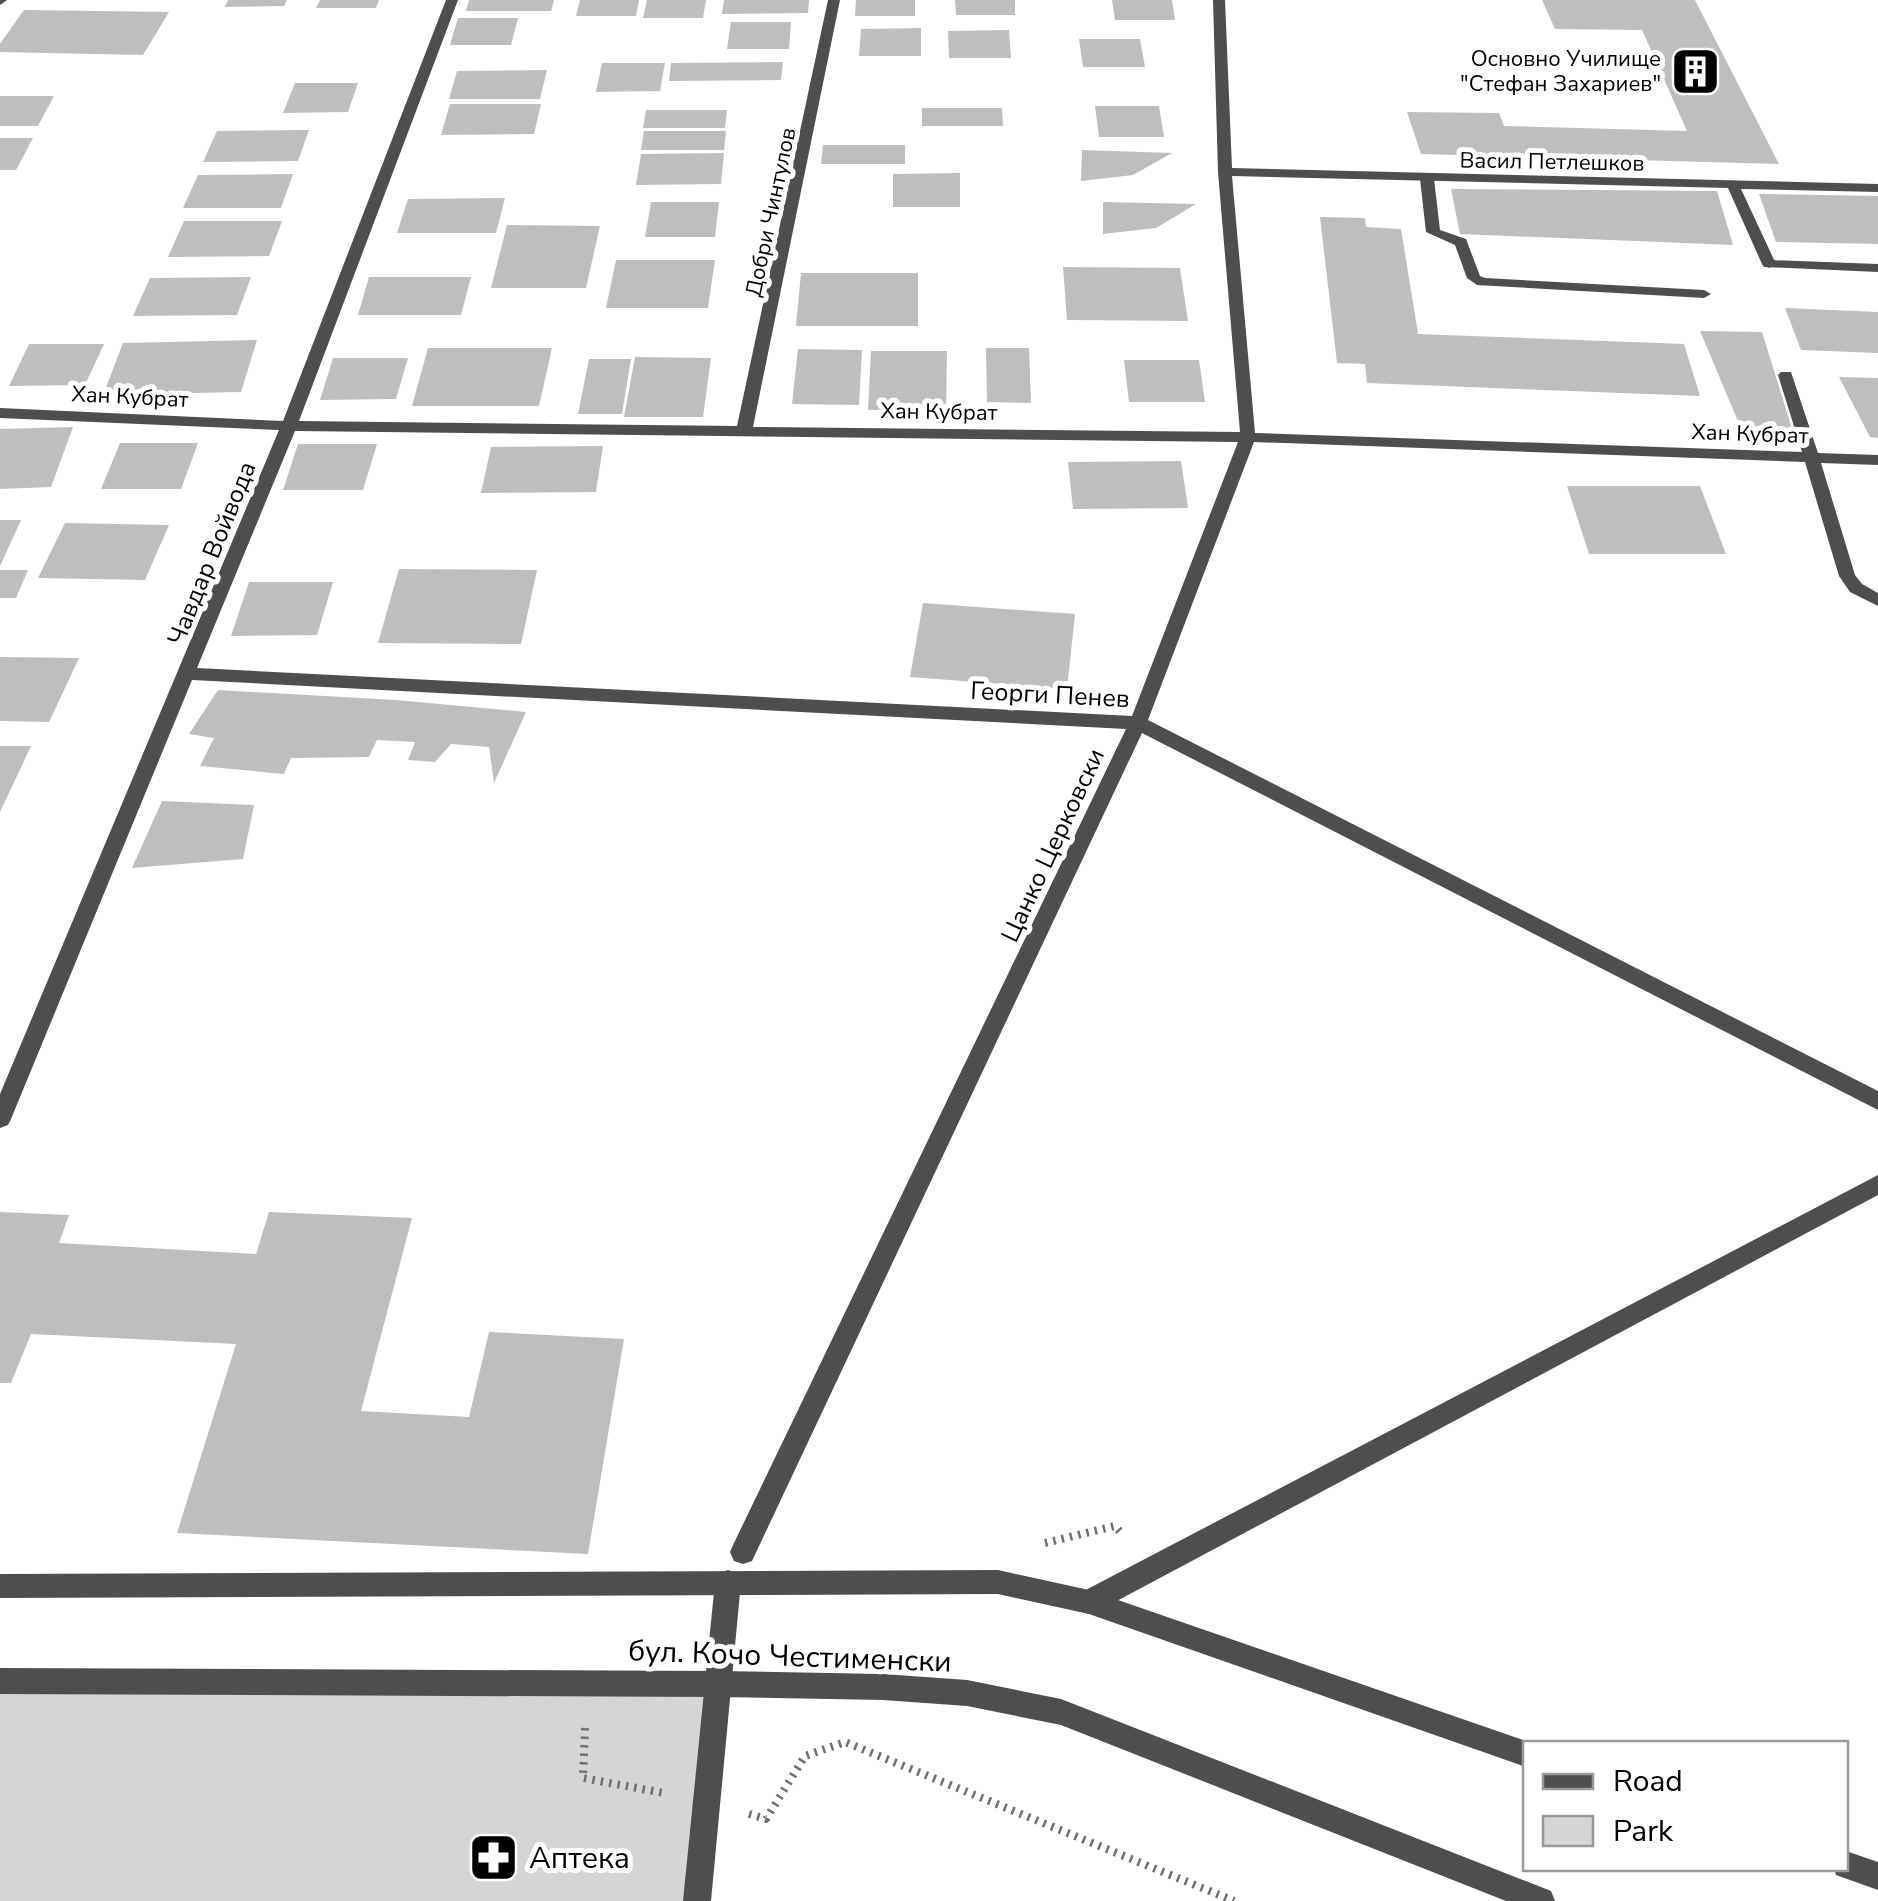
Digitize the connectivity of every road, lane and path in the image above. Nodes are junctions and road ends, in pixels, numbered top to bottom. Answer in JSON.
{"nodes":[{"id":1,"x":452,"y":0,"type":"edge"},
{"id":2,"x":834,"y":0,"type":"edge"},
{"id":3,"x":1219,"y":0,"type":"edge"},
{"id":4,"x":1225,"y":172,"type":"junction"},
{"id":5,"x":1427,"y":179,"type":"junction"},
{"id":6,"x":1732,"y":183,"type":"junction"},
{"id":7,"x":1878,"y":188,"type":"edge"},
{"id":8,"x":1878,"y":268,"type":"edge"},
{"id":9,"x":1704,"y":294,"type":"dead end"},
{"id":10,"x":1786,"y":375,"type":"dead end"},
{"id":11,"x":0,"y":413,"type":"edge"},
{"id":12,"x":290,"y":426,"type":"junction"},
{"id":13,"x":744,"y":432,"type":"junction"},
{"id":14,"x":1248,"y":437,"type":"junction"},
{"id":15,"x":1812,"y":458,"type":"junction"},
{"id":16,"x":1878,"y":460,"type":"edge"},
{"id":17,"x":1878,"y":600,"type":"edge"},
{"id":18,"x":189,"y":674,"type":"junction"},
{"id":19,"x":1138,"y":723,"type":"junction"},
{"id":20,"x":1878,"y":1101,"type":"edge"},
{"id":21,"x":0,"y":1120,"type":"edge"},
{"id":22,"x":1878,"y":1184,"type":"edge"},
{"id":23,"x":743,"y":1552,"type":"dead end"},
{"id":24,"x":728,"y":1582,"type":"junction"},
{"id":25,"x":0,"y":1586,"type":"edge"},
{"id":26,"x":1089,"y":1602,"type":"junction"},
{"id":27,"x":0,"y":1681,"type":"edge"},
{"id":28,"x":586,"y":1684,"type":"junction"},
{"id":29,"x":718,"y":1684,"type":"junction"},
{"id":30,"x":1523,"y":1753,"type":"edge"},
{"id":31,"x":706,"y":1801,"type":"junction"},
{"id":32,"x":1848,"y":1865,"type":"edge"},
{"id":33,"x":1878,"y":1876,"type":"edge"},
{"id":34,"x":697,"y":1901,"type":"edge"},
{"id":35,"x":1234,"y":1901,"type":"edge"},
{"id":36,"x":1542,"y":1901,"type":"edge"}],
"edges":[{"from":1,"to":12,"type":"street","name":"Чавдар Войвода"},
{"from":2,"to":13,"type":"street","name":"Добри Чинтулов"},
{"from":3,"to":4,"type":"street","name":"Цанко Церковски"},
{"from":4,"to":5,"type":"street","name":"Васил Петлешков"},
{"from":4,"to":14,"type":"street","name":"Цанко Церковски"},
{"from":5,"to":6,"type":"street","name":"Васил Петлешков"},
{"from":5,"to":9,"type":"street"},
{"from":6,"to":7,"type":"street","name":"Васил Петлешков"},
{"from":6,"to":8,"type":"street"},
{"from":10,"to":15,"type":"street"},
{"from":11,"to":12,"type":"street","name":"Хан Кубрат"},
{"from":12,"to":13,"type":"street","name":"Хан Кубрат"},
{"from":12,"to":18,"type":"street","name":"Чавдар Войвода"},
{"from":13,"to":14,"type":"street","name":"Хан Кубрат"},
{"from":14,"to":15,"type":"street","name":"Хан Кубрат"},
{"from":14,"to":19,"type":"street","name":"Цанко Церковски"},
{"from":15,"to":16,"type":"street","name":"Хан Кубрат"},
{"from":15,"to":17,"type":"street"},
{"from":18,"to":19,"type":"street","name":"Георги Пенев"},
{"from":18,"to":21,"type":"street","name":"Чавдар Войвода"},
{"from":19,"to":20,"type":"street","name":"Георги Пенев"},
{"from":19,"to":23,"type":"street","name":"Цанко Церковски"},
{"from":22,"to":26,"type":"street"},
{"from":24,"to":25,"type":"street"},
{"from":24,"to":26,"type":"street"},
{"from":24,"to":29,"type":"street"},
{"from":26,"to":30,"type":"street"},
{"from":27,"to":28,"type":"street","name":"бул. Кочо Честименски"},
{"from":28,"to":29,"type":"street","name":"бул. Кочо Честименски"},
{"from":28,"to":31,"type":"path"},
{"from":29,"to":31,"type":"street"},
{"from":29,"to":36,"type":"street","name":"бул. Кочо Честименски"},
{"from":31,"to":34,"type":"street"},
{"from":31,"to":35,"type":"path"},
{"from":32,"to":33,"type":"street"}]}
